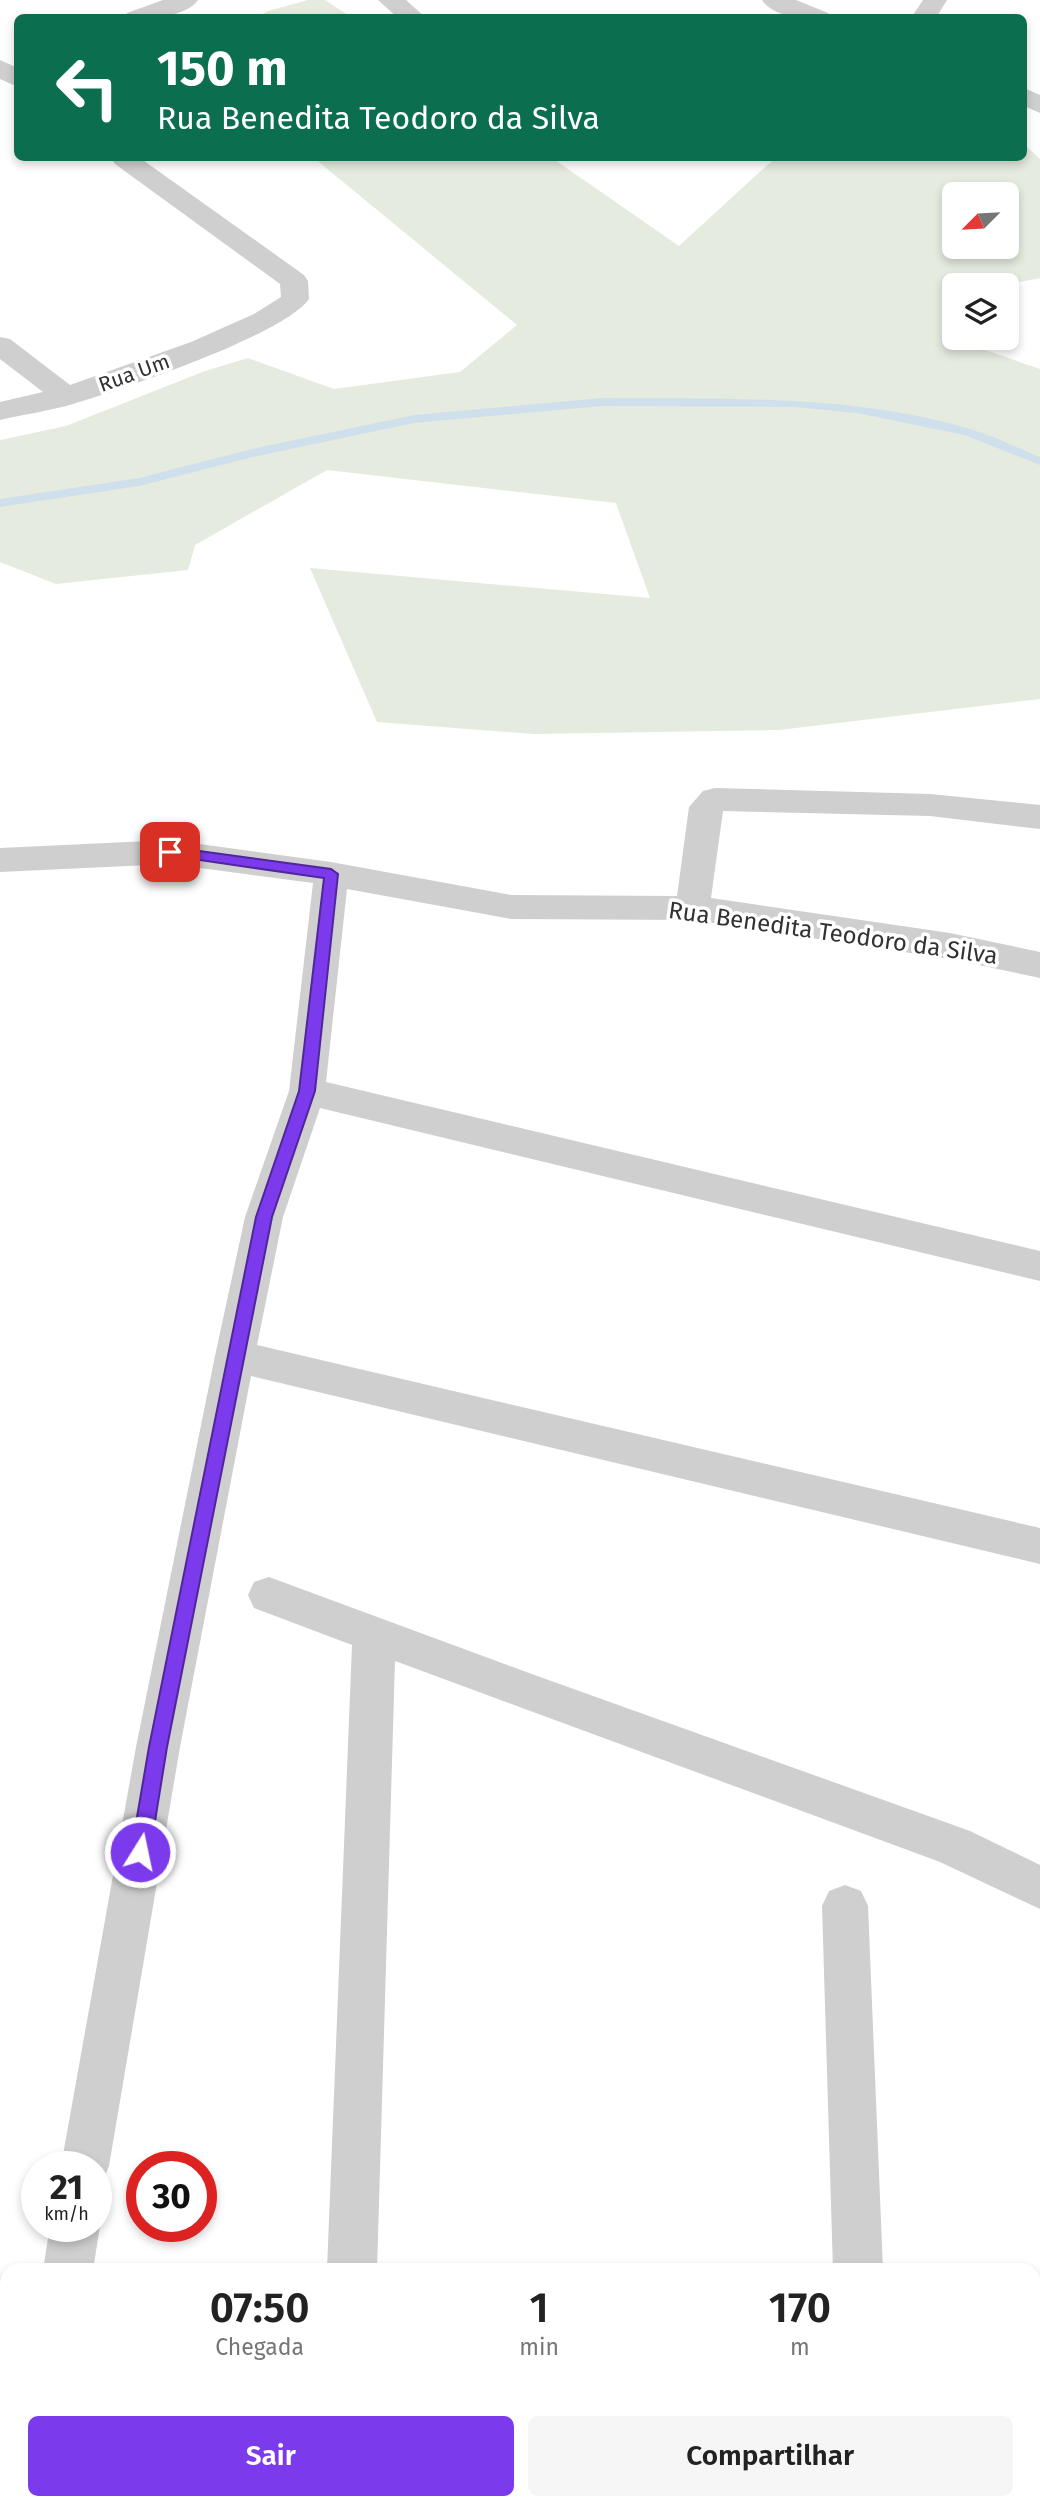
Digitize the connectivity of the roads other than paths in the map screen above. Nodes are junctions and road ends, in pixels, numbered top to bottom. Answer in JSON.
{"nodes":[{"id":1,"x":186,"y":0,"type":"edge"},
{"id":2,"x":390,"y":0,"type":"edge"},
{"id":3,"x":781,"y":3,"type":"edge"},
{"id":4,"x":147,"y":14,"type":"edge"},
{"id":5,"x":409,"y":14,"type":"edge"},
{"id":6,"x":809,"y":14,"type":"edge"},
{"id":7,"x":0,"y":66,"type":"edge"},
{"id":8,"x":14,"y":77,"type":"edge"},
{"id":9,"x":128,"y":161,"type":"edge"},
{"id":10,"x":0,"y":345,"type":"edge"},
{"id":11,"x":67,"y":397,"type":"junction"},
{"id":12,"x":0,"y":411,"type":"edge"},
{"id":13,"x":1040,"y":817,"type":"edge"},
{"id":14,"x":0,"y":860,"type":"edge"},
{"id":15,"x":331,"y":874,"type":"junction"},
{"id":16,"x":692,"y":908,"type":"junction"},
{"id":17,"x":1040,"y":965,"type":"edge"},
{"id":18,"x":307,"y":1091,"type":"junction"},
{"id":19,"x":1040,"y":1266,"type":"edge"},
{"id":20,"x":235,"y":1356,"type":"junction"},
{"id":21,"x":1040,"y":1546,"type":"edge"},
{"id":22,"x":269,"y":1595,"type":"dead end"},
{"id":23,"x":374,"y":1634,"type":"junction"},
{"id":24,"x":1040,"y":1888,"type":"edge"},
{"id":25,"x":845,"y":1906,"type":"dead end"},
{"id":26,"x":88,"y":2151,"type":"edge"},
{"id":27,"x":72,"y":2242,"type":"edge"},
{"id":28,"x":69,"y":2263,"type":"edge"},
{"id":29,"x":352,"y":2263,"type":"edge"},
{"id":30,"x":858,"y":2263,"type":"edge"}],
"edges":[{"from":1,"to":4,"type":"street"},
{"from":2,"to":5,"type":"street"},
{"from":3,"to":6,"type":"street"},
{"from":7,"to":8,"type":"street"},
{"from":9,"to":11,"type":"street","name":"Rua Um"},
{"from":10,"to":11,"type":"street"},
{"from":11,"to":12,"type":"street","name":"Rua Um"},
{"from":13,"to":16,"type":"street"},
{"from":14,"to":15,"type":"street","name":"Rua Benedita Teodoro da Silva"},
{"from":15,"to":16,"type":"street","name":"Rua Benedita Teodoro da Silva"},
{"from":15,"to":18,"type":"street"},
{"from":16,"to":17,"type":"street","name":"Rua Benedita Teodoro da Silva"},
{"from":18,"to":19,"type":"street"},
{"from":18,"to":20,"type":"street"},
{"from":20,"to":21,"type":"street"},
{"from":20,"to":26,"type":"street"},
{"from":22,"to":23,"type":"street"},
{"from":23,"to":24,"type":"street"},
{"from":23,"to":29,"type":"street"},
{"from":25,"to":30,"type":"street"},
{"from":27,"to":28,"type":"street"}]}
